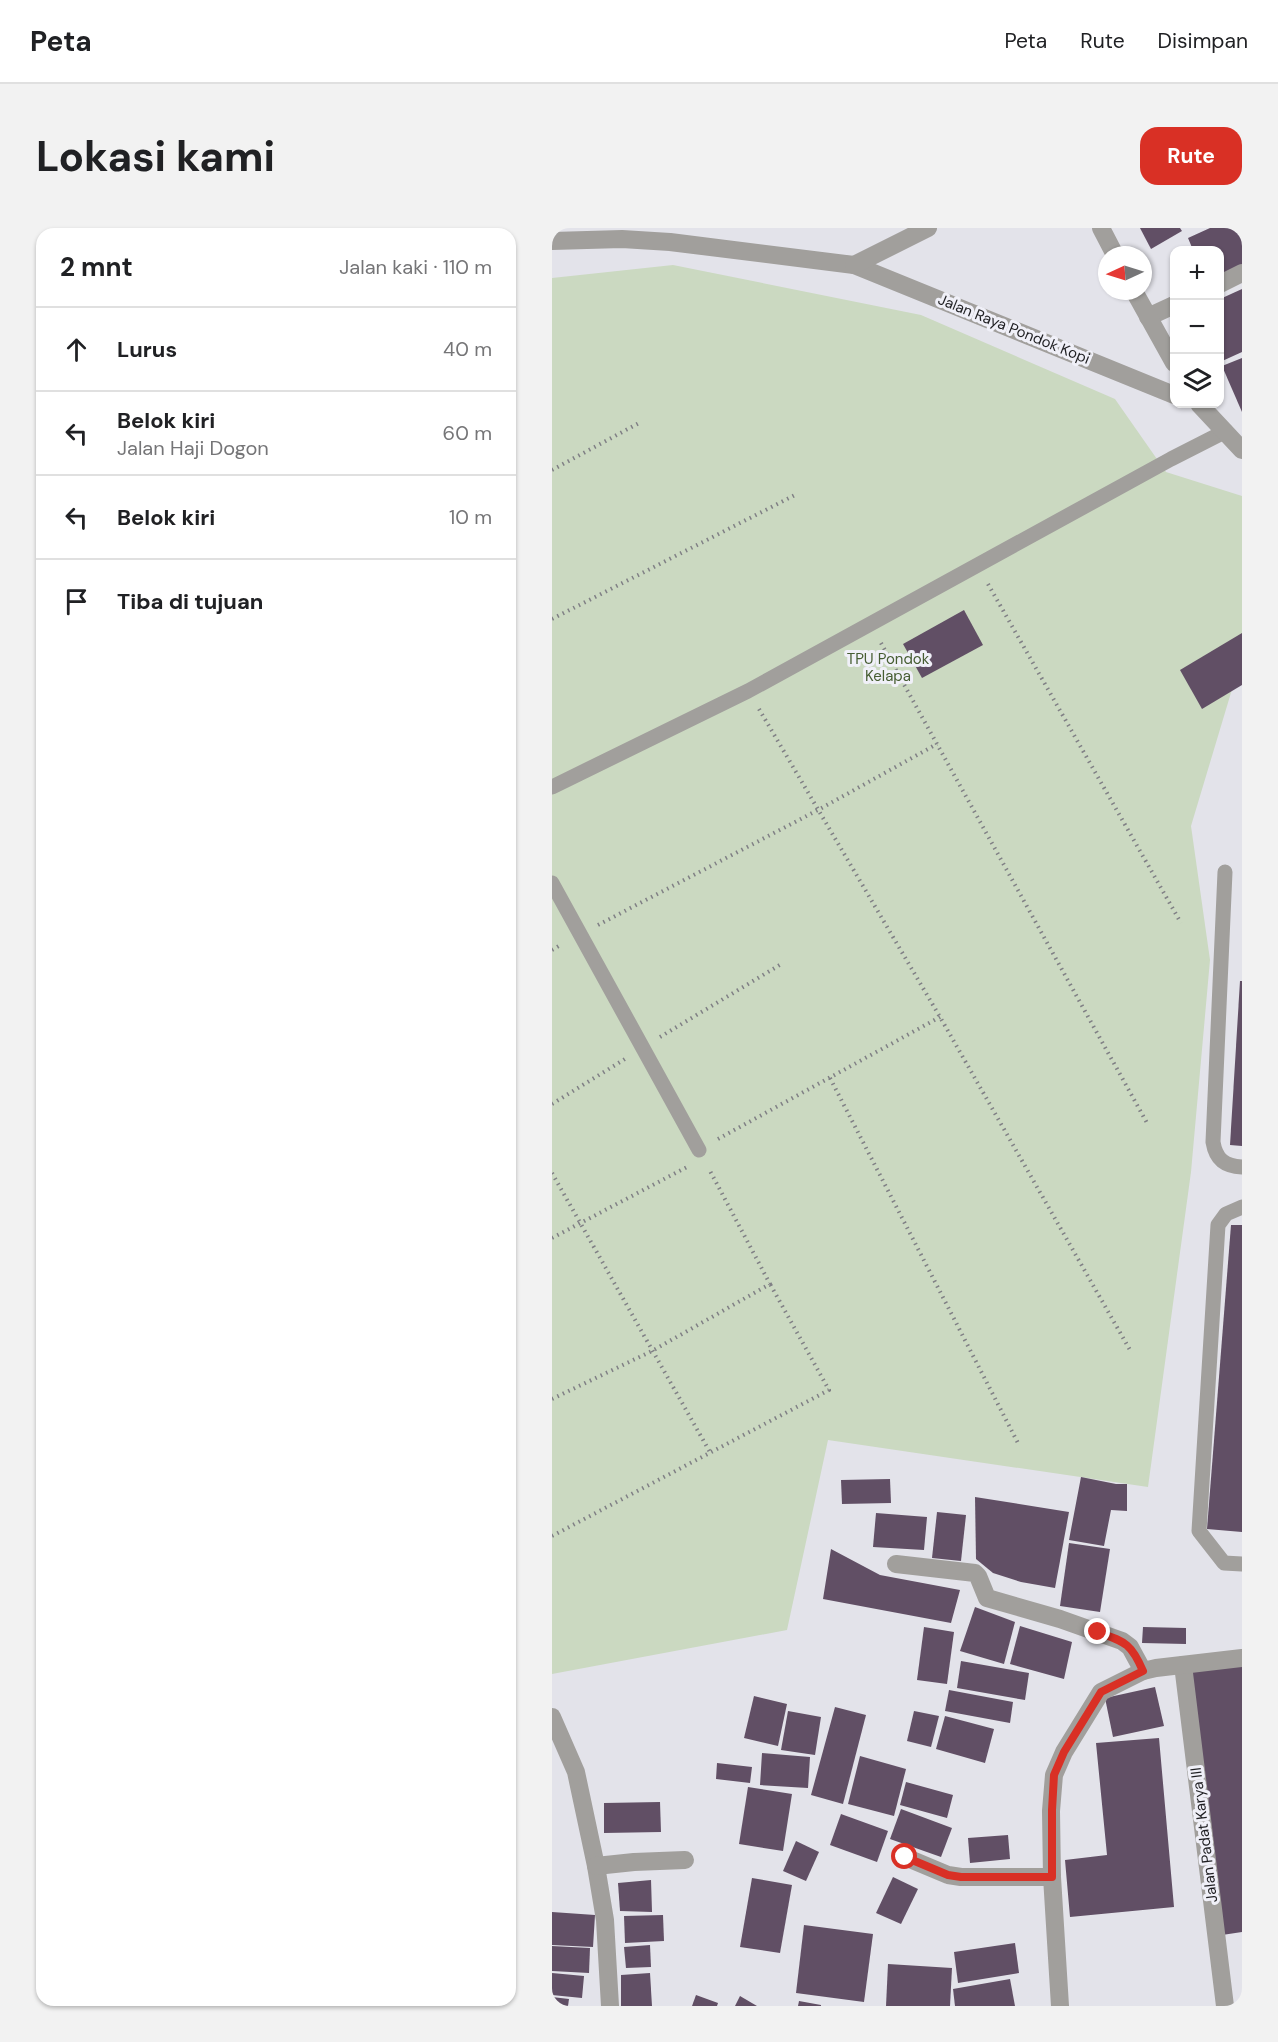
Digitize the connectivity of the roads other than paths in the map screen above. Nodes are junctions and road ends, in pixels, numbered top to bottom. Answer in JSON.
{"nodes":[{"id":1,"x":928,"y":228,"type":"edge"},
{"id":2,"x":1101,"y":228,"type":"edge"},
{"id":3,"x":552,"y":241,"type":"edge"},
{"id":4,"x":1110,"y":246,"type":"edge"},
{"id":5,"x":854,"y":265,"type":"junction"},
{"id":6,"x":1242,"y":273,"type":"edge"},
{"id":7,"x":1224,"y":282,"type":"edge"},
{"id":8,"x":1139,"y":300,"type":"edge"},
{"id":9,"x":1170,"y":307,"type":"edge"},
{"id":10,"x":1148,"y":317,"type":"junction"},
{"id":11,"x":1170,"y":356,"type":"edge"},
{"id":12,"x":1170,"y":393,"type":"edge"},
{"id":13,"x":1202,"y":408,"type":"edge"},
{"id":14,"x":1226,"y":431,"type":"junction"},
{"id":15,"x":1242,"y":450,"type":"edge"},
{"id":16,"x":552,"y":787,"type":"edge"},
{"id":17,"x":1225,"y":872,"type":"dead end"},
{"id":18,"x":552,"y":883,"type":"edge"},
{"id":19,"x":701,"y":1154,"type":"road end"},
{"id":20,"x":1242,"y":1167,"type":"edge"},
{"id":21,"x":1242,"y":1207,"type":"edge"},
{"id":22,"x":896,"y":1564,"type":"dead end"},
{"id":23,"x":1242,"y":1564,"type":"edge"},
{"id":24,"x":1242,"y":1658,"type":"edge"},
{"id":25,"x":1183,"y":1665,"type":"junction"},
{"id":26,"x":1143,"y":1671,"type":"junction"},
{"id":27,"x":552,"y":1717,"type":"edge"},
{"id":28,"x":905,"y":1857,"type":"dead end"},
{"id":29,"x":685,"y":1860,"type":"dead end"},
{"id":30,"x":596,"y":1866,"type":"junction"},
{"id":31,"x":1052,"y":1877,"type":"junction"},
{"id":32,"x":610,"y":2006,"type":"edge"},
{"id":33,"x":1060,"y":2006,"type":"edge"},
{"id":34,"x":1225,"y":2006,"type":"edge"}],
"edges":[{"from":1,"to":5,"type":"street"},
{"from":2,"to":4,"type":"street"},
{"from":3,"to":5,"type":"street","name":"Jalan Raya Pondok Kopi"},
{"from":5,"to":12,"type":"street","name":"Jalan Raya Pondok Kopi"},
{"from":6,"to":7,"type":"street"},
{"from":8,"to":10,"type":"street"},
{"from":9,"to":10,"type":"street"},
{"from":10,"to":11,"type":"street"},
{"from":13,"to":14,"type":"street"},
{"from":14,"to":15,"type":"street"},
{"from":14,"to":16,"type":"lane"},
{"from":17,"to":20,"type":"lane"},
{"from":18,"to":19,"type":"lane"},
{"from":21,"to":23,"type":"lane"},
{"from":22,"to":26,"type":"street"},
{"from":24,"to":25,"type":"street"},
{"from":25,"to":26,"type":"street"},
{"from":25,"to":34,"type":"street","name":"Jalan Padat Karya III"},
{"from":26,"to":31,"type":"street"},
{"from":27,"to":30,"type":"street"},
{"from":28,"to":31,"type":"street"},
{"from":29,"to":30,"type":"street"},
{"from":30,"to":32,"type":"street"},
{"from":31,"to":33,"type":"street"}]}
